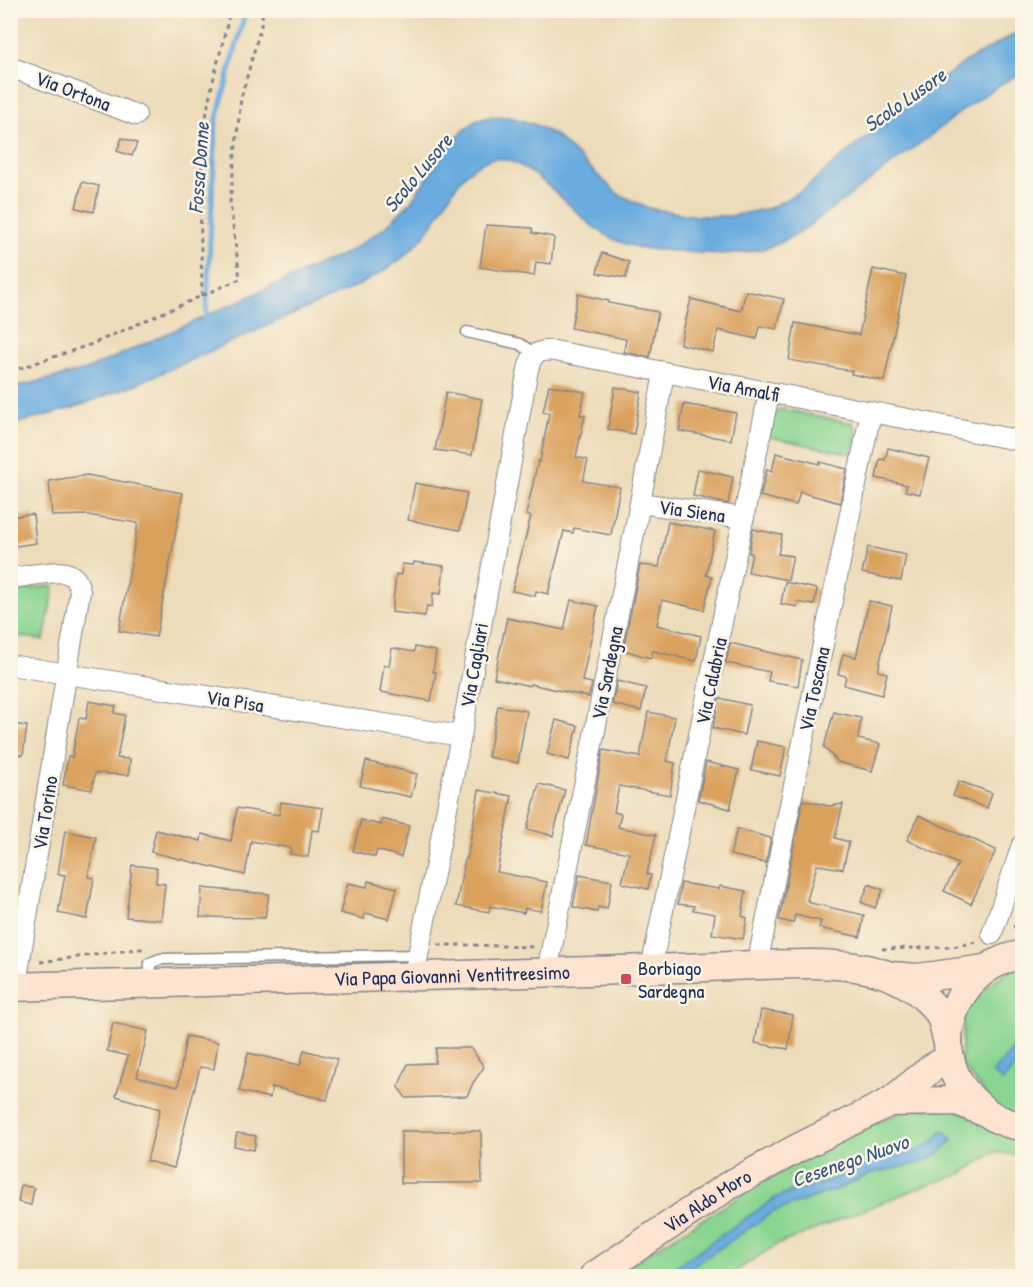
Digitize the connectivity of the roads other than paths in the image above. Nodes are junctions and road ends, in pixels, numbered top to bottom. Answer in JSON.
{"nodes":[{"id":1,"x":10,"y":67,"type":"edge"},
{"id":2,"x":136,"y":115,"type":"dead end"},
{"id":3,"x":467,"y":332,"type":"dead end"},
{"id":4,"x":535,"y":354,"type":"junction"},
{"id":5,"x":664,"y":373,"type":"junction"},
{"id":6,"x":769,"y":393,"type":"junction"},
{"id":7,"x":871,"y":412,"type":"junction"},
{"id":8,"x":1023,"y":441,"type":"edge"},
{"id":9,"x":640,"y":503,"type":"junction"},
{"id":10,"x":744,"y":518,"type":"junction"},
{"id":11,"x":10,"y":578,"type":"edge"},
{"id":12,"x":10,"y":665,"type":"edge"},
{"id":13,"x":67,"y":675,"type":"junction"},
{"id":14,"x":460,"y":736,"type":"junction"},
{"id":15,"x":1023,"y":845,"type":"edge"},
{"id":16,"x":992,"y":934,"type":"road end"},
{"id":17,"x":1018,"y":954,"type":"edge"},
{"id":18,"x":418,"y":959,"type":"junction"},
{"id":19,"x":550,"y":959,"type":"junction"},
{"id":20,"x":757,"y":965,"type":"junction"},
{"id":21,"x":651,"y":969,"type":"junction"},
{"id":22,"x":984,"y":969,"type":"junction"},
{"id":23,"x":891,"y":976,"type":"junction"},
{"id":24,"x":14,"y":987,"type":"edge"},
{"id":25,"x":949,"y":1050,"type":"junction"},
{"id":26,"x":890,"y":1102,"type":"junction"},
{"id":27,"x":985,"y":1112,"type":"junction"},
{"id":28,"x":1023,"y":1126,"type":"edge"},
{"id":29,"x":594,"y":1276,"type":"edge"}],
"edges":[{"from":1,"to":2,"type":"street","name":"Via Ortona"},
{"from":3,"to":4,"type":"lane","name":"Via Amalfi"},
{"from":4,"to":5,"type":"street","name":"Via Amalfi"},
{"from":4,"to":14,"type":"street","name":"Via Cagliari"},
{"from":5,"to":6,"type":"street","name":"Via Amalfi"},
{"from":5,"to":9,"type":"street","name":"Via Sardegna"},
{"from":6,"to":7,"type":"street","name":"Via Amalfi"},
{"from":6,"to":10,"type":"street","name":"Via Calabria"},
{"from":7,"to":8,"type":"street","name":"Via Amalfi"},
{"from":7,"to":20,"type":"street","name":"Via Toscana"},
{"from":9,"to":10,"type":"street","name":"Via Siena"},
{"from":9,"to":19,"type":"street","name":"Via Sardegna"},
{"from":10,"to":21,"type":"street","name":"Via Calabria"},
{"from":11,"to":13,"type":"street","name":"Via Torino"},
{"from":12,"to":13,"type":"street","name":"Via Pisa"},
{"from":13,"to":14,"type":"street","name":"Via Pisa"},
{"from":13,"to":24,"type":"street","name":"Via Torino"},
{"from":14,"to":18,"type":"street","name":"Via Cagliari"},
{"from":15,"to":16,"type":"street"},
{"from":17,"to":22,"type":"main road"},
{"from":18,"to":19,"type":"main road","name":"Via Papa Giovanni Ventitreesimo"},
{"from":18,"to":24,"type":"main road","name":"Via Papa Giovanni Ventitreesimo"},
{"from":19,"to":21,"type":"main road","name":"Via Papa Giovanni Ventitreesimo"},
{"from":20,"to":21,"type":"main road","name":"Via Papa Giovanni Ventitreesimo"},
{"from":20,"to":23,"type":"main road","name":"Via Papa Giovanni Ventitreesimo"},
{"from":22,"to":23,"type":"main road","name":"Via Papa Giovanni Ventitreesimo"},
{"from":22,"to":25,"type":"main road"},
{"from":23,"to":25,"type":"main road","name":"Via Papa Giovanni Ventitreesimo"},
{"from":25,"to":26,"type":"main road","name":"Via Aldo Moro"},
{"from":25,"to":27,"type":"main road","name":"Via Papa Giovanni Ventitreesimo"},
{"from":26,"to":27,"type":"main road","name":"Via Aldo Moro"},
{"from":26,"to":29,"type":"main road","name":"Via Aldo Moro"},
{"from":27,"to":28,"type":"main road","name":"Via Aldo Moro"}]}
